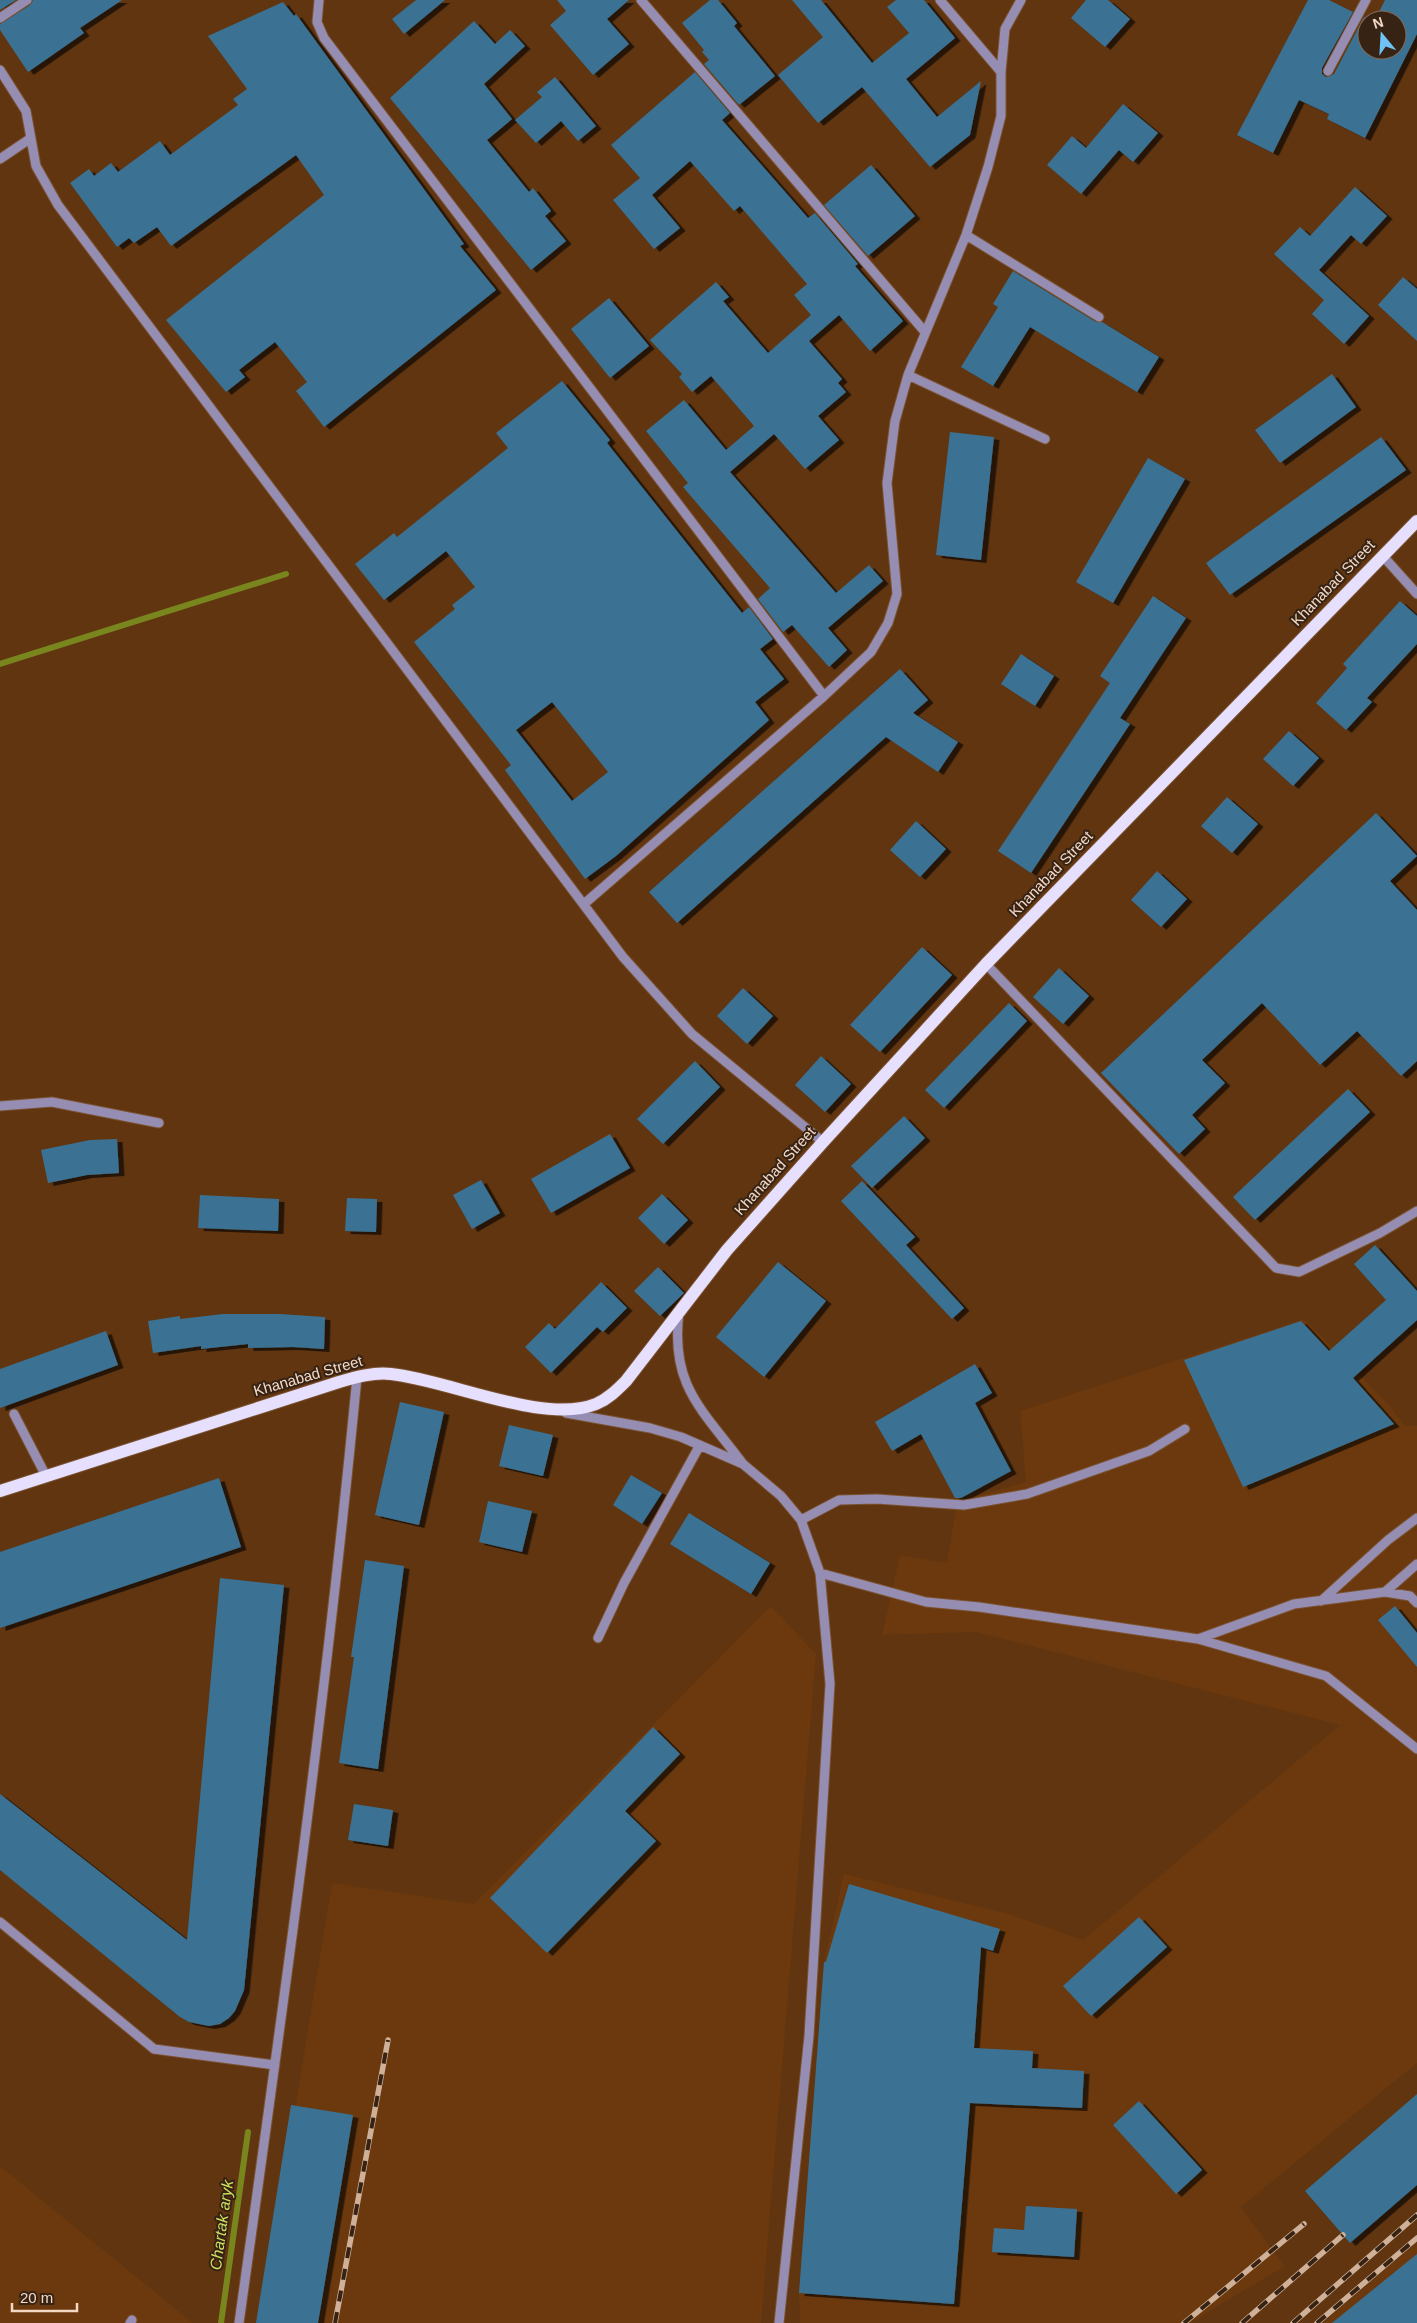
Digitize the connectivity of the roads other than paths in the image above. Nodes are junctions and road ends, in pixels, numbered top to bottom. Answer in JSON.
{"nodes":[{"id":1,"x":27,"y":0,"type":"edge"},
{"id":2,"x":319,"y":0,"type":"edge"},
{"id":3,"x":641,"y":0,"type":"edge"},
{"id":4,"x":940,"y":0,"type":"edge"},
{"id":5,"x":1021,"y":0,"type":"edge"},
{"id":6,"x":1366,"y":0,"type":"edge"},
{"id":7,"x":0,"y":18,"type":"edge"},
{"id":8,"x":0,"y":70,"type":"edge"},
{"id":9,"x":1328,"y":71,"type":"dead end"},
{"id":10,"x":1001,"y":72,"type":"junction"},
{"id":11,"x":31,"y":138,"type":"junction"},
{"id":12,"x":0,"y":159,"type":"edge"},
{"id":13,"x":966,"y":235,"type":"junction"},
{"id":14,"x":1099,"y":317,"type":"dead end"},
{"id":15,"x":925,"y":332,"type":"junction"},
{"id":16,"x":908,"y":375,"type":"junction"},
{"id":17,"x":1045,"y":439,"type":"dead end"},
{"id":18,"x":1417,"y":520,"type":"edge"},
{"id":19,"x":1382,"y":555,"type":"junction"},
{"id":20,"x":1417,"y":594,"type":"edge"},
{"id":21,"x":824,"y":696,"type":"junction"},
{"id":22,"x":584,"y":904,"type":"junction"},
{"id":23,"x":986,"y":964,"type":"junction"},
{"id":24,"x":0,"y":1106,"type":"edge"},
{"id":25,"x":159,"y":1123,"type":"dead end"},
{"id":26,"x":822,"y":1142,"type":"junction"},
{"id":27,"x":1417,"y":1211,"type":"edge"},
{"id":28,"x":679,"y":1312,"type":"junction"},
{"id":29,"x":357,"y":1377,"type":"junction"},
{"id":30,"x":544,"y":1409,"type":"junction"},
{"id":31,"x":14,"y":1414,"type":"dead end"},
{"id":32,"x":1185,"y":1430,"type":"dead end"},
{"id":33,"x":700,"y":1445,"type":"junction"},
{"id":34,"x":743,"y":1464,"type":"junction"},
{"id":35,"x":46,"y":1476,"type":"junction"},
{"id":36,"x":0,"y":1490,"type":"edge"},
{"id":37,"x":1417,"y":1518,"type":"edge"},
{"id":38,"x":801,"y":1520,"type":"junction"},
{"id":39,"x":1417,"y":1564,"type":"edge"},
{"id":40,"x":820,"y":1573,"type":"junction"},
{"id":41,"x":1385,"y":1592,"type":"junction"},
{"id":42,"x":1321,"y":1601,"type":"junction"},
{"id":43,"x":1417,"y":1603,"type":"edge"},
{"id":44,"x":598,"y":1638,"type":"dead end"},
{"id":45,"x":1198,"y":1639,"type":"junction"},
{"id":46,"x":1415,"y":1744,"type":"edge"},
{"id":47,"x":0,"y":1922,"type":"edge"},
{"id":48,"x":275,"y":2065,"type":"junction"},
{"id":49,"x":238,"y":2323,"type":"edge"},
{"id":50,"x":779,"y":2323,"type":"edge"}],
"edges":[{"from":1,"to":7,"type":"street"},
{"from":2,"to":21,"type":"street"},
{"from":3,"to":15,"type":"street"},
{"from":4,"to":10,"type":"street"},
{"from":5,"to":10,"type":"street"},
{"from":6,"to":9,"type":"street"},
{"from":8,"to":11,"type":"street"},
{"from":10,"to":13,"type":"street"},
{"from":11,"to":12,"type":"street"},
{"from":11,"to":22,"type":"street"},
{"from":13,"to":14,"type":"street"},
{"from":13,"to":15,"type":"street"},
{"from":15,"to":16,"type":"street"},
{"from":16,"to":17,"type":"street"},
{"from":16,"to":21,"type":"street"},
{"from":18,"to":19,"type":"main road","name":"Khanabad Street"},
{"from":19,"to":20,"type":"street"},
{"from":19,"to":23,"type":"main road","name":"Khanabad Street"},
{"from":21,"to":22,"type":"street"},
{"from":22,"to":26,"type":"street"},
{"from":23,"to":26,"type":"main road","name":"Khanabad Street"},
{"from":23,"to":27,"type":"street"},
{"from":24,"to":25,"type":"street"},
{"from":26,"to":28,"type":"main road","name":"Khanabad Street"},
{"from":28,"to":30,"type":"main road","name":"Khanabad Street"},
{"from":28,"to":34,"type":"street"},
{"from":29,"to":30,"type":"main road","name":"Khanabad Street"},
{"from":29,"to":35,"type":"main road","name":"Khanabad Street"},
{"from":29,"to":48,"type":"street"},
{"from":30,"to":33,"type":"street"},
{"from":31,"to":35,"type":"street"},
{"from":32,"to":38,"type":"street"},
{"from":33,"to":34,"type":"street"},
{"from":33,"to":44,"type":"street"},
{"from":34,"to":38,"type":"street"},
{"from":35,"to":36,"type":"main road","name":"Khanabad Street"},
{"from":37,"to":42,"type":"street"},
{"from":38,"to":40,"type":"street"},
{"from":39,"to":41,"type":"street"},
{"from":40,"to":45,"type":"street"},
{"from":40,"to":50,"type":"street"},
{"from":41,"to":42,"type":"street"},
{"from":41,"to":43,"type":"street"},
{"from":42,"to":45,"type":"street"},
{"from":45,"to":46,"type":"street"},
{"from":47,"to":48,"type":"street"},
{"from":48,"to":49,"type":"street"}]}
